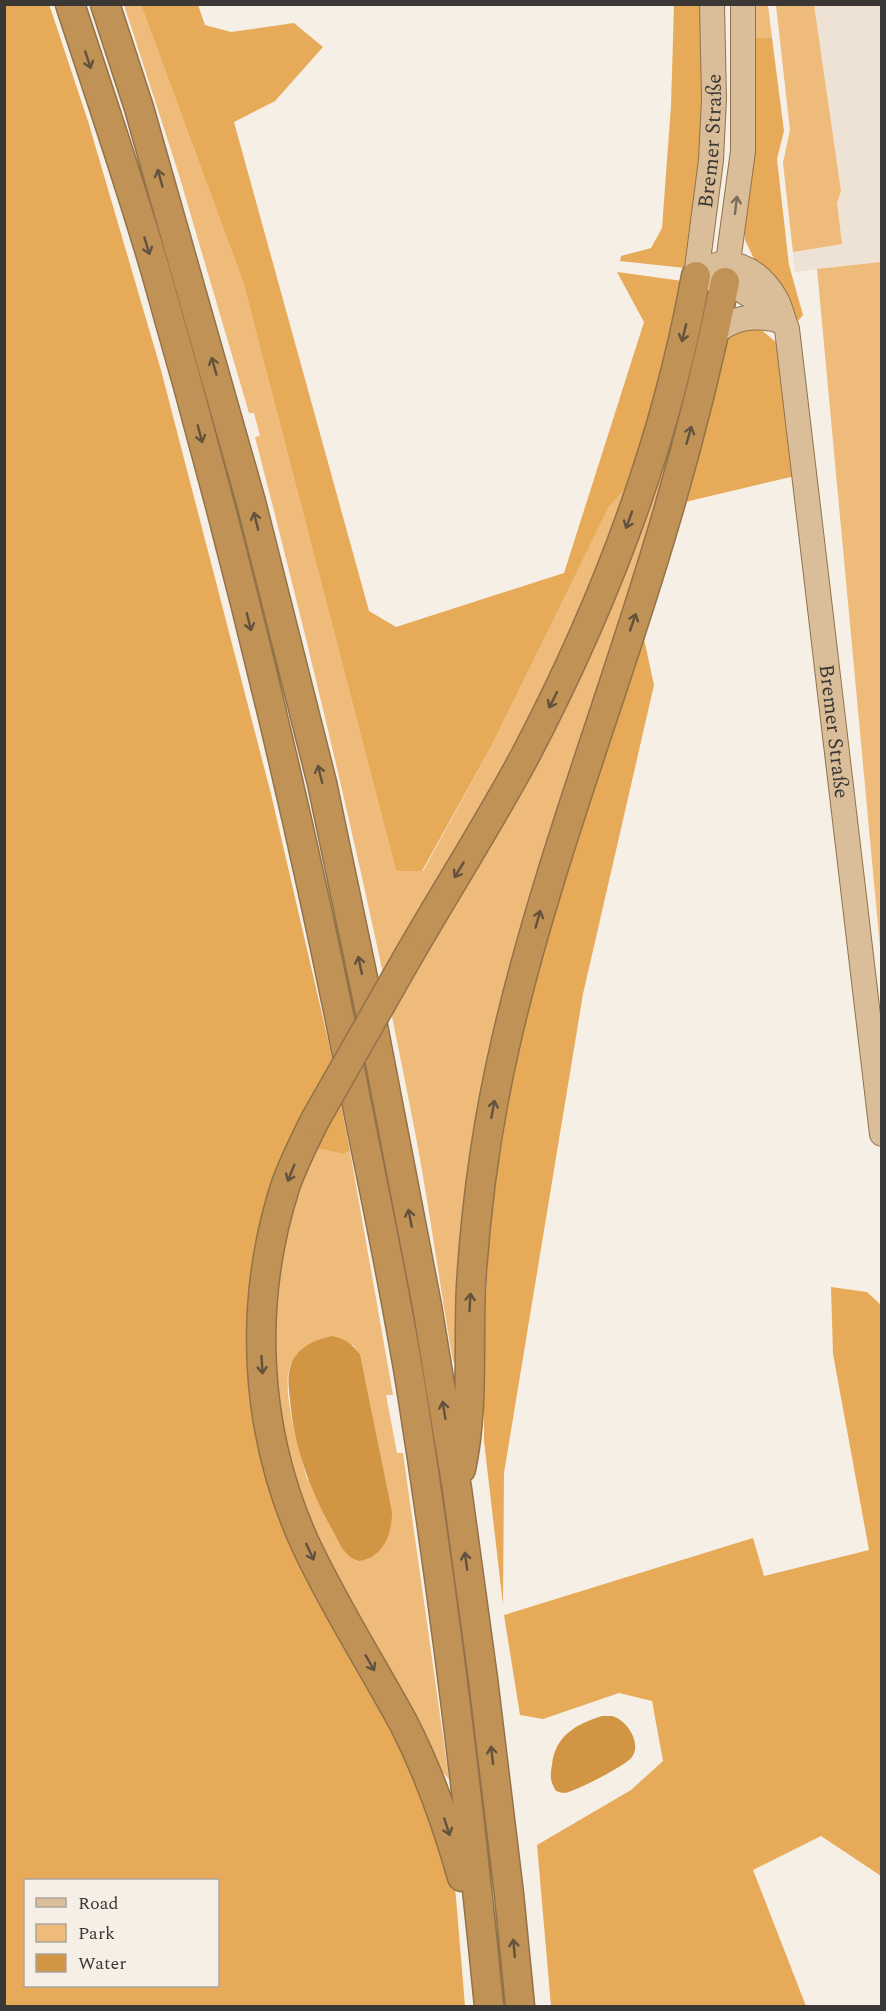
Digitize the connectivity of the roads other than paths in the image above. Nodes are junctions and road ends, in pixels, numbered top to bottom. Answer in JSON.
{"nodes":[{"id":1,"x":70,"y":4,"type":"edge"},
{"id":2,"x":105,"y":4,"type":"edge"},
{"id":3,"x":712,"y":4,"type":"edge"},
{"id":4,"x":743,"y":4,"type":"edge"},
{"id":5,"x":727,"y":272,"type":"junction"},
{"id":6,"x":696,"y":276,"type":"junction"},
{"id":7,"x":783,"y":325,"type":"junction"},
{"id":8,"x":714,"y":334,"type":"junction"},
{"id":9,"x":882,"y":1134,"type":"edge"},
{"id":10,"x":457,"y":1489,"type":"junction"},
{"id":11,"x":484,"y":1954,"type":"junction"},
{"id":12,"x":489,"y":2007,"type":"edge"},
{"id":13,"x":520,"y":2007,"type":"edge"}],
"edges":[{"from":1,"to":11,"type":"highway","one_way":true},
{"from":10,"to":2,"type":"highway","one_way":true},
{"from":3,"to":6,"type":"main road","name":"Bremer Straße"},
{"from":5,"to":4,"type":"main road","name":"Bremer Straße","one_way":true},
{"from":5,"to":6,"type":"main road"},
{"from":5,"to":7,"type":"main road"},
{"from":5,"to":8,"type":"highway"},
{"from":6,"to":11,"type":"highway","one_way":true,"bridge":true},
{"from":7,"to":8,"type":"main road"},
{"from":7,"to":9,"type":"main road","name":"Bremer Straße"},
{"from":10,"to":8,"type":"highway","one_way":true},
{"from":13,"to":10,"type":"highway","one_way":true},
{"from":11,"to":12,"type":"highway"}]}
